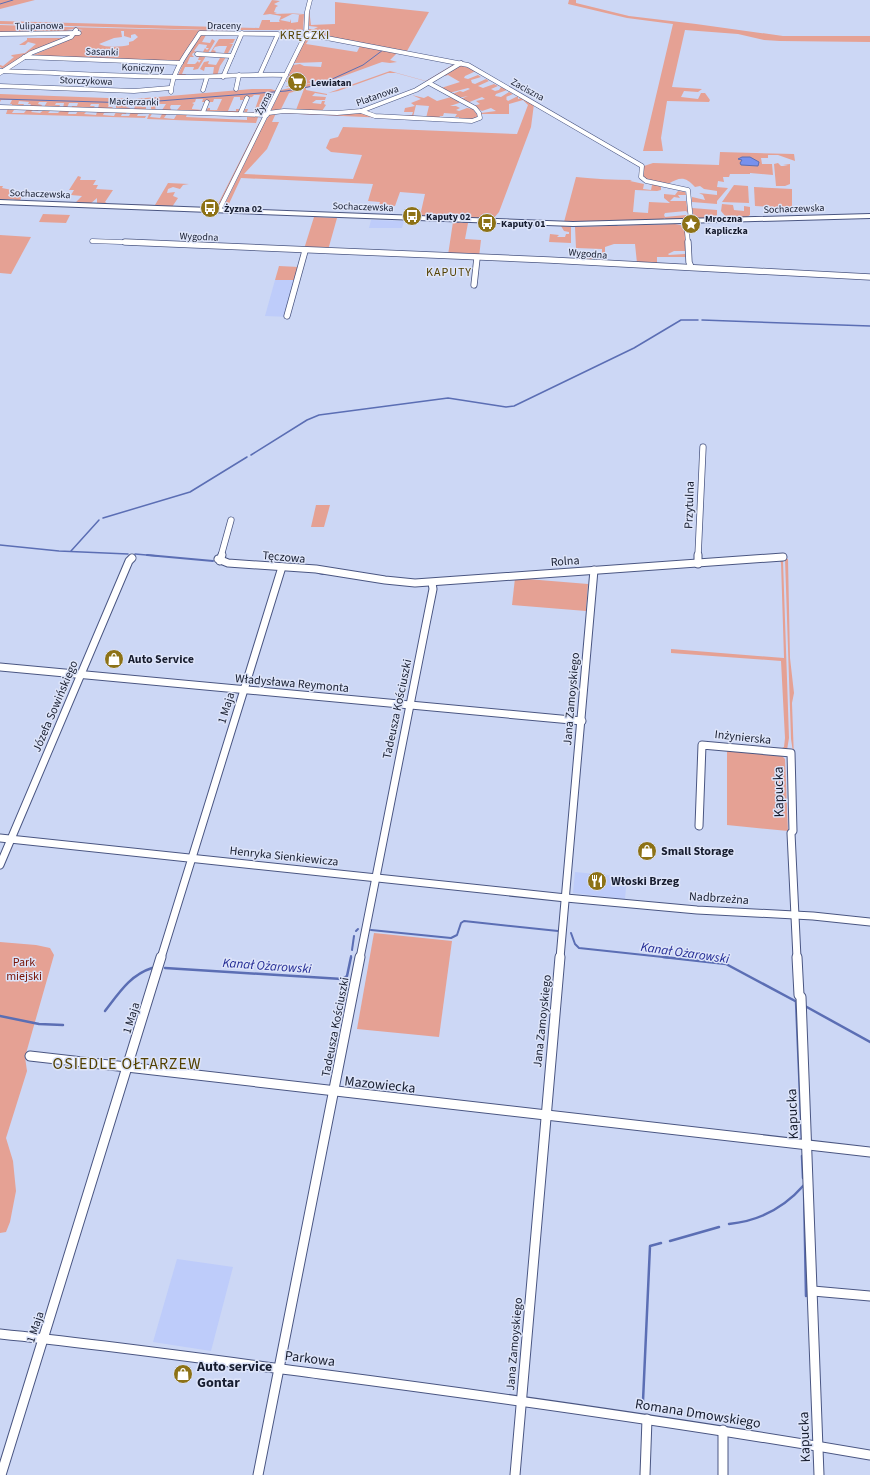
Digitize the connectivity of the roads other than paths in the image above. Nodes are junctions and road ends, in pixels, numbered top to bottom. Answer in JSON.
{"nodes":[{"id":1,"x":310,"y":0,"type":"edge"},
{"id":2,"x":0,"y":34,"type":"edge"},
{"id":3,"x":200,"y":34,"type":"joint"},
{"id":4,"x":242,"y":34,"type":"junction"},
{"id":5,"x":306,"y":34,"type":"junction"},
{"id":6,"x":197,"y":54,"type":"dead end"},
{"id":7,"x":232,"y":56,"type":"junction"},
{"id":8,"x":24,"y":57,"type":"junction"},
{"id":9,"x":181,"y":63,"type":"junction"},
{"id":10,"x":461,"y":63,"type":"junction"},
{"id":11,"x":0,"y":72,"type":"edge"},
{"id":12,"x":260,"y":74,"type":"junction"},
{"id":13,"x":239,"y":75,"type":"junction"},
{"id":14,"x":286,"y":75,"type":"junction"},
{"id":15,"x":223,"y":76,"type":"junction"},
{"id":16,"x":175,"y":77,"type":"junction"},
{"id":17,"x":207,"y":77,"type":"junction"},
{"id":18,"x":428,"y":83,"type":"junction"},
{"id":19,"x":0,"y":86,"type":"edge"},
{"id":20,"x":236,"y":88,"type":"dead end"},
{"id":21,"x":204,"y":90,"type":"dead end"},
{"id":22,"x":247,"y":98,"type":"dead end"},
{"id":23,"x":207,"y":102,"type":"dead end"},
{"id":24,"x":0,"y":107,"type":"edge"},
{"id":25,"x":361,"y":111,"type":"junction"},
{"id":26,"x":203,"y":112,"type":"junction"},
{"id":27,"x":240,"y":114,"type":"junction"},
{"id":28,"x":267,"y":114,"type":"junction"},
{"id":29,"x":0,"y":202,"type":"edge"},
{"id":30,"x":219,"y":210,"type":"junction"},
{"id":31,"x":870,"y":216,"type":"edge"},
{"id":32,"x":689,"y":221,"type":"junction"},
{"id":33,"x":92,"y":241,"type":"dead end"},
{"id":34,"x":305,"y":251,"type":"junction"},
{"id":35,"x":477,"y":258,"type":"junction"},
{"id":36,"x":692,"y":267,"type":"junction"},
{"id":37,"x":870,"y":277,"type":"edge"},
{"id":38,"x":474,"y":285,"type":"dead end"},
{"id":39,"x":287,"y":316,"type":"dead end"},
{"id":40,"x":703,"y":446,"type":"dead end"},
{"id":41,"x":231,"y":520,"type":"dead end"},
{"id":42,"x":783,"y":557,"type":"dead end"},
{"id":43,"x":132,"y":558,"type":"dead end"},
{"id":44,"x":698,"y":564,"type":"junction"},
{"id":45,"x":282,"y":567,"type":"junction"},
{"id":46,"x":594,"y":570,"type":"junction"},
{"id":47,"x":350,"y":575,"type":"joint"},
{"id":48,"x":432,"y":583,"type":"junction"},
{"id":49,"x":0,"y":667,"type":"edge"},
{"id":50,"x":80,"y":675,"type":"junction"},
{"id":51,"x":245,"y":690,"type":"junction"},
{"id":52,"x":410,"y":705,"type":"junction"},
{"id":53,"x":582,"y":721,"type":"junction"},
{"id":54,"x":792,"y":753,"type":"joint"},
{"id":55,"x":699,"y":826,"type":"dead end"},
{"id":56,"x":0,"y":838,"type":"edge"},
{"id":57,"x":11,"y":839,"type":"junction"},
{"id":58,"x":192,"y":858,"type":"junction"},
{"id":59,"x":0,"y":865,"type":"edge"},
{"id":60,"x":376,"y":877,"type":"junction"},
{"id":61,"x":566,"y":898,"type":"junction"},
{"id":62,"x":794,"y":914,"type":"junction"},
{"id":63,"x":870,"y":922,"type":"edge"},
{"id":64,"x":30,"y":1056,"type":"dead end"},
{"id":65,"x":128,"y":1068,"type":"junction"},
{"id":66,"x":334,"y":1092,"type":"junction"},
{"id":67,"x":545,"y":1116,"type":"junction"},
{"id":68,"x":807,"y":1145,"type":"junction"},
{"id":69,"x":870,"y":1152,"type":"edge"},
{"id":70,"x":814,"y":1291,"type":"junction"},
{"id":71,"x":870,"y":1296,"type":"edge"},
{"id":72,"x":0,"y":1334,"type":"edge"},
{"id":73,"x":44,"y":1339,"type":"junction"},
{"id":74,"x":279,"y":1368,"type":"junction"},
{"id":75,"x":521,"y":1400,"type":"junction"},
{"id":76,"x":647,"y":1419,"type":"junction"},
{"id":77,"x":722,"y":1430,"type":"junction"},
{"id":78,"x":818,"y":1447,"type":"junction"},
{"id":79,"x":870,"y":1455,"type":"edge"},
{"id":80,"x":2,"y":1475,"type":"edge"},
{"id":81,"x":258,"y":1475,"type":"edge"},
{"id":82,"x":514,"y":1475,"type":"edge"},
{"id":83,"x":645,"y":1475,"type":"edge"},
{"id":84,"x":723,"y":1475,"type":"edge"},
{"id":85,"x":819,"y":1475,"type":"edge"}],
"edges":[{"from":1,"to":5,"type":"street","name":"Żyzna"},
{"from":2,"to":8,"type":"street","name":"Tulipanowa"},
{"from":3,"to":4,"type":"street","name":"Draceny"},
{"from":3,"to":9,"type":"street","name":"Storczykowa"},
{"from":4,"to":7,"type":"street"},
{"from":4,"to":12,"type":"street","name":"Draceny"},
{"from":5,"to":10,"type":"street","name":"Zaciszna"},
{"from":5,"to":14,"type":"street","name":"Żyzna"},
{"from":6,"to":7,"type":"street"},
{"from":7,"to":15,"type":"street"},
{"from":8,"to":9,"type":"street","name":"Sasanki"},
{"from":8,"to":11,"type":"street"},
{"from":9,"to":16,"type":"street","name":"Storczykowa"},
{"from":10,"to":18,"type":"street","name":"Platanowa"},
{"from":10,"to":32,"type":"street","name":"Zaciszna"},
{"from":11,"to":16,"type":"street","name":"Koniczyny"},
{"from":12,"to":13,"type":"street","name":"Koniczyny"},
{"from":12,"to":14,"type":"street","name":"Koniczyny"},
{"from":13,"to":15,"type":"street","name":"Koniczyny"},
{"from":13,"to":20,"type":"street"},
{"from":14,"to":28,"type":"street","name":"Żyzna"},
{"from":15,"to":17,"type":"street","name":"Koniczyny"},
{"from":16,"to":17,"type":"street","name":"Koniczyny"},
{"from":16,"to":19,"type":"street","name":"Storczykowa"},
{"from":17,"to":21,"type":"street"},
{"from":18,"to":25,"type":"street","name":"Platanowa"},
{"from":18,"to":25,"type":"street"},
{"from":22,"to":27,"type":"street"},
{"from":23,"to":26,"type":"street"},
{"from":24,"to":26,"type":"street","name":"Macierzanki"},
{"from":25,"to":28,"type":"street","name":"Platanowa"},
{"from":26,"to":27,"type":"street","name":"Macierzanki"},
{"from":27,"to":28,"type":"street","name":"Macierzanki"},
{"from":28,"to":30,"type":"street","name":"Żyzna"},
{"from":29,"to":30,"type":"street","name":"Sochaczewska"},
{"from":30,"to":32,"type":"street","name":"Sochaczewska"},
{"from":31,"to":32,"type":"street","name":"Sochaczewska"},
{"from":32,"to":36,"type":"street"},
{"from":33,"to":34,"type":"street","name":"Wygodna"},
{"from":34,"to":35,"type":"street","name":"Wygodna"},
{"from":34,"to":39,"type":"street"},
{"from":35,"to":36,"type":"street","name":"Wygodna"},
{"from":35,"to":38,"type":"street"},
{"from":36,"to":37,"type":"street","name":"Wygodna"},
{"from":40,"to":44,"type":"street","name":"Przytulna"},
{"from":41,"to":45,"type":"street","name":"Tęczowa"},
{"from":42,"to":44,"type":"street","name":"Rolna"},
{"from":43,"to":50,"type":"street","name":"Józefa Sowińskiego"},
{"from":44,"to":46,"type":"street","name":"Rolna"},
{"from":45,"to":47,"type":"street","name":"Tęczowa"},
{"from":45,"to":51,"type":"street","name":"1 Maja"},
{"from":46,"to":48,"type":"street","name":"Rolna"},
{"from":46,"to":53,"type":"street","name":"Jana Zamoyskiego"},
{"from":47,"to":48,"type":"street","name":"Rolna"},
{"from":48,"to":52,"type":"street","name":"Tadeusza Kościuszki"},
{"from":49,"to":50,"type":"street","name":"Władysława Reymonta"},
{"from":50,"to":51,"type":"street","name":"Władysława Reymonta"},
{"from":50,"to":57,"type":"street","name":"Józefa Sowińskiego"},
{"from":51,"to":52,"type":"street","name":"Władysława Reymonta"},
{"from":51,"to":58,"type":"street","name":"1 Maja"},
{"from":52,"to":53,"type":"street","name":"Władysława Reymonta"},
{"from":52,"to":60,"type":"street","name":"Tadeusza Kościuszki"},
{"from":53,"to":61,"type":"street","name":"Jana Zamoyskiego"},
{"from":54,"to":55,"type":"street","name":"Inżynierska"},
{"from":54,"to":62,"type":"street","name":"Kapucka"},
{"from":56,"to":57,"type":"street","name":"Henryka Sienkiewicza"},
{"from":57,"to":58,"type":"street","name":"Henryka Sienkiewicza"},
{"from":57,"to":59,"type":"street","name":"Józefa Sowińskiego"},
{"from":58,"to":60,"type":"street","name":"Henryka Sienkiewicza"},
{"from":58,"to":65,"type":"street","name":"1 Maja"},
{"from":60,"to":61,"type":"street","name":"Henryka Sienkiewicza"},
{"from":60,"to":66,"type":"street","name":"Tadeusza Kościuszki"},
{"from":61,"to":62,"type":"street","name":"Nadbrzeżna"},
{"from":61,"to":67,"type":"street","name":"Jana Zamoyskiego"},
{"from":62,"to":63,"type":"street","name":"Nadbrzeżna"},
{"from":62,"to":68,"type":"street","name":"Kapucka"},
{"from":64,"to":65,"type":"street","name":"Mazowiecka"},
{"from":65,"to":66,"type":"street","name":"Mazowiecka"},
{"from":65,"to":73,"type":"street","name":"1 Maja"},
{"from":66,"to":67,"type":"street","name":"Mazowiecka"},
{"from":66,"to":74,"type":"street","name":"Tadeusza Kościuszki"},
{"from":67,"to":68,"type":"street","name":"Mazowiecka"},
{"from":67,"to":75,"type":"street","name":"Jana Zamoyskiego"},
{"from":68,"to":69,"type":"street","name":"Mazowiecka"},
{"from":68,"to":70,"type":"street","name":"Kapucka"},
{"from":70,"to":71,"type":"street"},
{"from":70,"to":78,"type":"street","name":"Kapucka"},
{"from":72,"to":73,"type":"street","name":"Parkowa"},
{"from":73,"to":74,"type":"street","name":"Parkowa"},
{"from":73,"to":80,"type":"street","name":"1 Maja"},
{"from":74,"to":75,"type":"street","name":"Parkowa"},
{"from":74,"to":81,"type":"street","name":"Tadeusza Kościuszki"},
{"from":75,"to":76,"type":"street","name":"Romana Dmowskiego"},
{"from":75,"to":82,"type":"street","name":"Jana Zamoyskiego"},
{"from":76,"to":77,"type":"street","name":"Romana Dmowskiego"},
{"from":76,"to":83,"type":"street"},
{"from":77,"to":78,"type":"street","name":"Romana Dmowskiego"},
{"from":77,"to":84,"type":"street"},
{"from":78,"to":79,"type":"street","name":"Romana Dmowskiego"},
{"from":78,"to":85,"type":"street","name":"Kapucka"}]}
